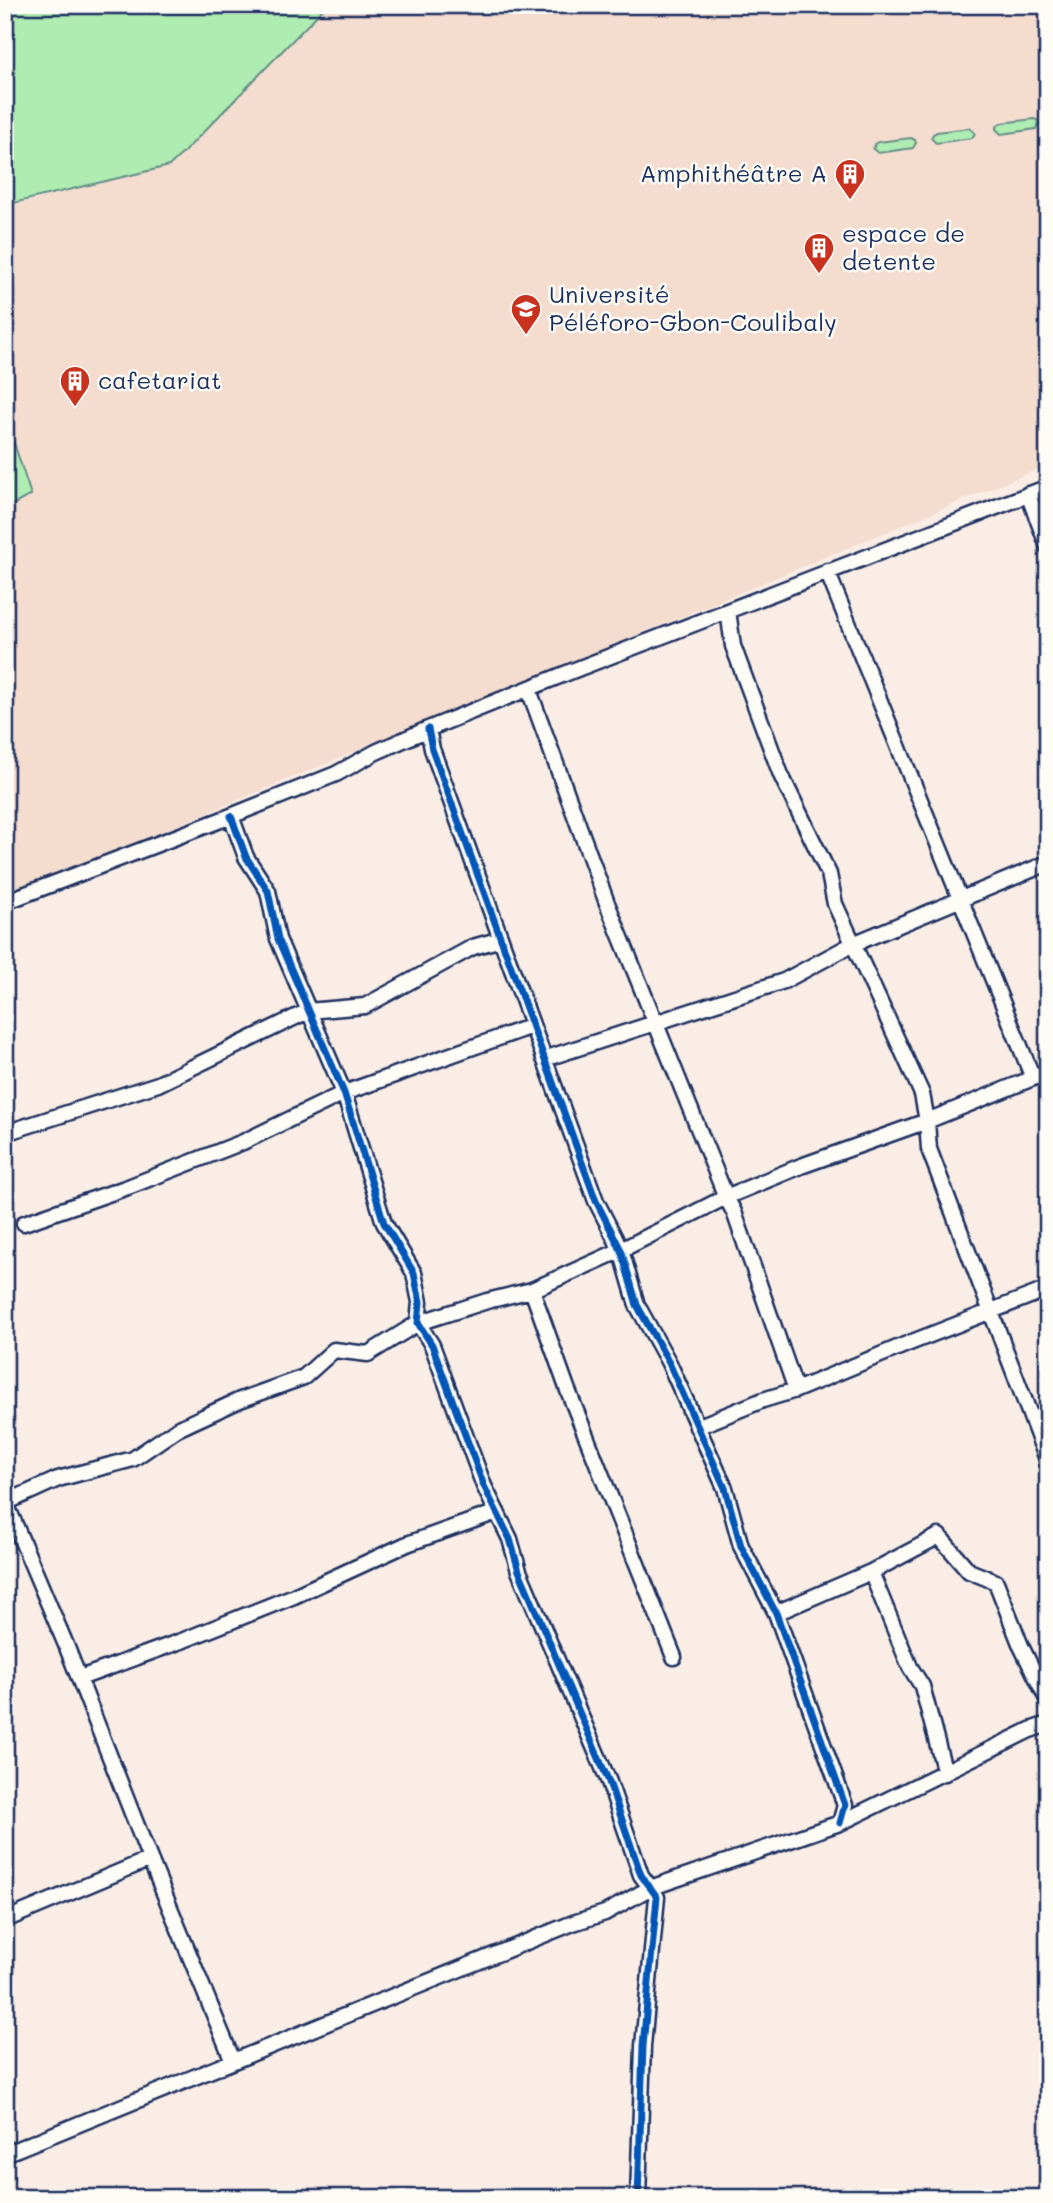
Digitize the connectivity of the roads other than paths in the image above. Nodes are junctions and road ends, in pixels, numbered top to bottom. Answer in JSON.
{"nodes":[{"id":1,"x":1048,"y":487,"type":"edge"},
{"id":2,"x":1028,"y":494,"type":"junction"},
{"id":3,"x":1048,"y":547,"type":"edge"},
{"id":4,"x":827,"y":571,"type":"junction"},
{"id":5,"x":728,"y":611,"type":"junction"},
{"id":6,"x":529,"y":690,"type":"junction"},
{"id":7,"x":428,"y":729,"type":"junction"},
{"id":8,"x":231,"y":816,"type":"junction"},
{"id":9,"x":1048,"y":863,"type":"edge"},
{"id":10,"x":960,"y":899,"type":"junction"},
{"id":11,"x":5,"y":902,"type":"edge"},
{"id":12,"x":501,"y":939,"type":"junction"},
{"id":13,"x":853,"y":944,"type":"junction"},
{"id":14,"x":308,"y":1012,"type":"junction"},
{"id":15,"x":655,"y":1024,"type":"junction"},
{"id":16,"x":532,"y":1026,"type":"junction"},
{"id":17,"x":544,"y":1059,"type":"junction"},
{"id":18,"x":1048,"y":1072,"type":"edge"},
{"id":19,"x":1033,"y":1078,"type":"junction"},
{"id":20,"x":344,"y":1093,"type":"junction"},
{"id":21,"x":927,"y":1121,"type":"junction"},
{"id":22,"x":5,"y":1133,"type":"edge"},
{"id":23,"x":726,"y":1197,"type":"junction"},
{"id":24,"x":24,"y":1223,"type":"dead end"},
{"id":25,"x":621,"y":1250,"type":"junction"},
{"id":26,"x":1048,"y":1289,"type":"edge"},
{"id":27,"x":532,"y":1290,"type":"junction"},
{"id":28,"x":990,"y":1311,"type":"junction"},
{"id":29,"x":418,"y":1323,"type":"junction"},
{"id":30,"x":796,"y":1390,"type":"junction"},
{"id":31,"x":697,"y":1427,"type":"junction"},
{"id":32,"x":1048,"y":1462,"type":"edge"},
{"id":33,"x":6,"y":1502,"type":"edge"},
{"id":34,"x":497,"y":1512,"type":"junction"},
{"id":35,"x":871,"y":1572,"type":"junction"},
{"id":36,"x":776,"y":1613,"type":"junction"},
{"id":37,"x":674,"y":1657,"type":"dead end"},
{"id":38,"x":80,"y":1678,"type":"junction"},
{"id":39,"x":1048,"y":1701,"type":"edge"},
{"id":40,"x":1048,"y":1724,"type":"edge"},
{"id":41,"x":946,"y":1773,"type":"junction"},
{"id":42,"x":840,"y":1823,"type":"junction"},
{"id":43,"x":150,"y":1859,"type":"junction"},
{"id":44,"x":650,"y":1888,"type":"junction"},
{"id":45,"x":5,"y":1920,"type":"edge"},
{"id":46,"x":233,"y":2061,"type":"junction"},
{"id":47,"x":5,"y":2154,"type":"edge"},
{"id":48,"x":638,"y":2198,"type":"edge"}],
"edges":[{"from":1,"to":2,"type":"street"},
{"from":2,"to":3,"type":"street"},
{"from":2,"to":4,"type":"street"},
{"from":4,"to":5,"type":"street"},
{"from":4,"to":10,"type":"street"},
{"from":5,"to":6,"type":"street"},
{"from":5,"to":13,"type":"street"},
{"from":6,"to":7,"type":"street"},
{"from":6,"to":15,"type":"street"},
{"from":7,"to":8,"type":"street"},
{"from":7,"to":12,"type":"street"},
{"from":8,"to":11,"type":"street"},
{"from":8,"to":14,"type":"street"},
{"from":9,"to":10,"type":"street"},
{"from":10,"to":13,"type":"street"},
{"from":10,"to":19,"type":"street"},
{"from":12,"to":14,"type":"street"},
{"from":12,"to":16,"type":"street"},
{"from":13,"to":15,"type":"street"},
{"from":13,"to":21,"type":"street"},
{"from":14,"to":20,"type":"street"},
{"from":14,"to":22,"type":"street"},
{"from":15,"to":17,"type":"street"},
{"from":15,"to":23,"type":"street"},
{"from":16,"to":17,"type":"street"},
{"from":16,"to":20,"type":"street"},
{"from":17,"to":25,"type":"street"},
{"from":18,"to":19,"type":"street"},
{"from":19,"to":21,"type":"street"},
{"from":20,"to":24,"type":"street"},
{"from":20,"to":29,"type":"street"},
{"from":21,"to":23,"type":"street"},
{"from":21,"to":28,"type":"street"},
{"from":23,"to":25,"type":"street"},
{"from":23,"to":30,"type":"street"},
{"from":25,"to":27,"type":"street"},
{"from":25,"to":31,"type":"street"},
{"from":26,"to":28,"type":"street"},
{"from":27,"to":29,"type":"street"},
{"from":27,"to":37,"type":"street"},
{"from":28,"to":30,"type":"street"},
{"from":28,"to":32,"type":"street"},
{"from":29,"to":33,"type":"street"},
{"from":29,"to":34,"type":"street"},
{"from":30,"to":31,"type":"street"},
{"from":31,"to":36,"type":"street"},
{"from":33,"to":38,"type":"street"},
{"from":34,"to":38,"type":"street"},
{"from":34,"to":44,"type":"street"},
{"from":35,"to":36,"type":"street"},
{"from":35,"to":39,"type":"street"},
{"from":35,"to":41,"type":"street"},
{"from":36,"to":42,"type":"street"},
{"from":38,"to":43,"type":"street"},
{"from":40,"to":41,"type":"street"},
{"from":41,"to":42,"type":"street"},
{"from":42,"to":44,"type":"street"},
{"from":43,"to":45,"type":"street"},
{"from":43,"to":46,"type":"street"},
{"from":44,"to":46,"type":"street"},
{"from":44,"to":48,"type":"street"},
{"from":46,"to":47,"type":"street"}]}
